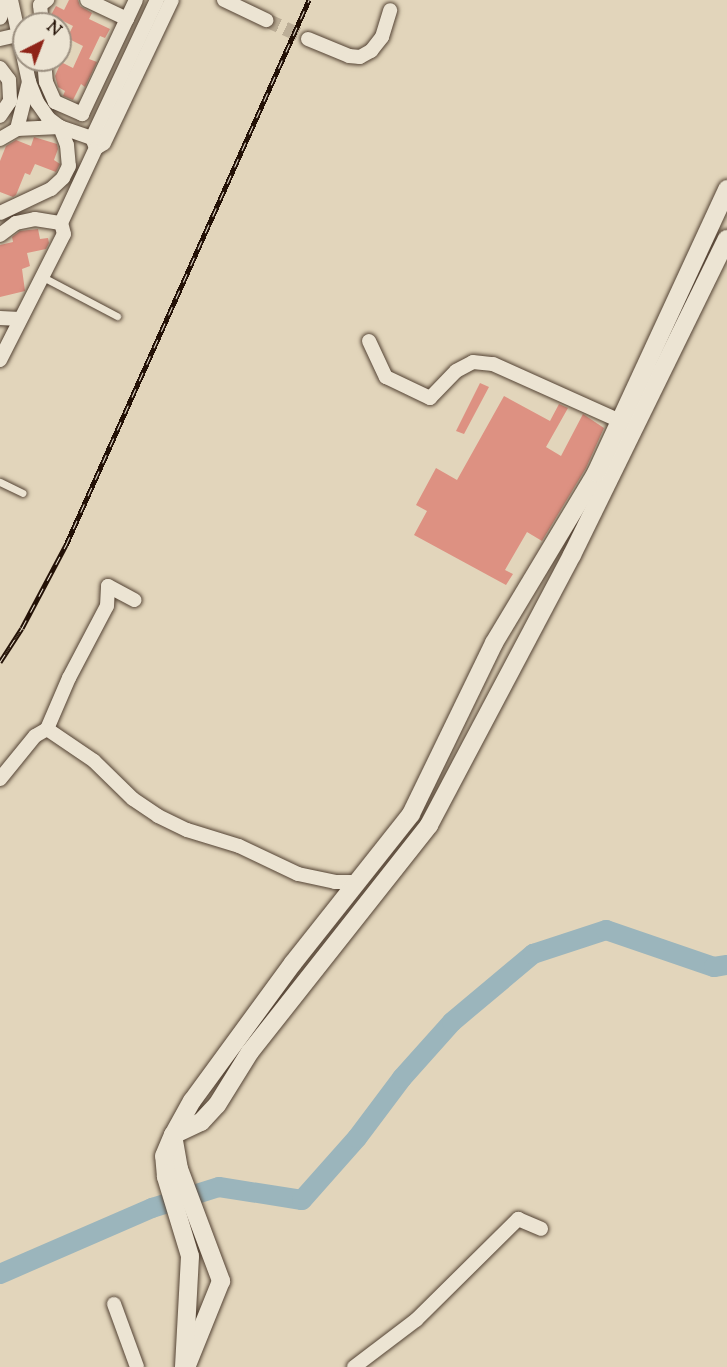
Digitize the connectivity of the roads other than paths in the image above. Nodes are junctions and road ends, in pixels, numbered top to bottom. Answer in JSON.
{"nodes":[{"id":1,"x":48,"y":0,"type":"edge"},
{"id":2,"x":87,"y":0,"type":"edge"},
{"id":3,"x":136,"y":0,"type":"edge"},
{"id":4,"x":157,"y":0,"type":"edge"},
{"id":5,"x":171,"y":0,"type":"edge"},
{"id":6,"x":224,"y":0,"type":"edge"},
{"id":7,"x":0,"y":3,"type":"edge"},
{"id":8,"x":390,"y":10,"type":"dead end"},
{"id":9,"x":41,"y":12,"type":"edge"},
{"id":10,"x":0,"y":18,"type":"edge"},
{"id":11,"x":127,"y":19,"type":"junction"},
{"id":12,"x":266,"y":20,"type":"tunnel mouth"},
{"id":13,"x":308,"y":39,"type":"tunnel mouth"},
{"id":14,"x":0,"y":68,"type":"edge"},
{"id":15,"x":27,"y":72,"type":"edge"},
{"id":16,"x":46,"y":72,"type":"edge"},
{"id":17,"x":29,"y":82,"type":"junction"},
{"id":18,"x":90,"y":99,"type":"junction"},
{"id":19,"x":112,"y":109,"type":"junction"},
{"id":20,"x":0,"y":116,"type":"edge"},
{"id":21,"x":60,"y":127,"type":"junction"},
{"id":22,"x":17,"y":129,"type":"junction"},
{"id":23,"x":0,"y":139,"type":"edge"},
{"id":24,"x":94,"y":143,"type":"junction"},
{"id":25,"x":727,"y":189,"type":"edge"},
{"id":26,"x":0,"y":213,"type":"edge"},
{"id":27,"x":61,"y":223,"type":"junction"},
{"id":28,"x":0,"y":235,"type":"edge"},
{"id":29,"x":727,"y":239,"type":"edge"},
{"id":30,"x":41,"y":276,"type":"junction"},
{"id":31,"x":117,"y":316,"type":"dead end"},
{"id":32,"x":0,"y":318,"type":"edge"},
{"id":33,"x":20,"y":319,"type":"junction"},
{"id":34,"x":369,"y":342,"type":"dead end"},
{"id":35,"x":0,"y":360,"type":"edge"},
{"id":36,"x":620,"y":421,"type":"junction"},
{"id":37,"x":0,"y":482,"type":"edge"},
{"id":38,"x":23,"y":493,"type":"dead end"},
{"id":39,"x":134,"y":600,"type":"dead end"},
{"id":40,"x":47,"y":729,"type":"junction"},
{"id":41,"x":0,"y":779,"type":"edge"},
{"id":42,"x":358,"y":882,"type":"junction"},
{"id":43,"x":173,"y":1135,"type":"junction"},
{"id":44,"x":173,"y":1173,"type":"junction"},
{"id":45,"x":541,"y":1229,"type":"dead end"},
{"id":46,"x":114,"y":1304,"type":"dead end"},
{"id":47,"x":189,"y":1365,"type":"edge"},
{"id":48,"x":137,"y":1367,"type":"edge"},
{"id":49,"x":354,"y":1367,"type":"edge"}],
"edges":[{"from":1,"to":9,"type":"street"},
{"from":2,"to":11,"type":"street"},
{"from":3,"to":11,"type":"street"},
{"from":4,"to":19,"type":"street"},
{"from":5,"to":19,"type":"street"},
{"from":6,"to":12,"type":"street"},
{"from":7,"to":10,"type":"street"},
{"from":8,"to":13,"type":"street"},
{"from":11,"to":18,"type":"street"},
{"from":14,"to":20,"type":"street"},
{"from":15,"to":17,"type":"street"},
{"from":16,"to":18,"type":"street"},
{"from":17,"to":21,"type":"street"},
{"from":17,"to":22,"type":"street"},
{"from":18,"to":19,"type":"street"},
{"from":19,"to":24,"type":"street"},
{"from":21,"to":22,"type":"street"},
{"from":21,"to":24,"type":"street"},
{"from":21,"to":26,"type":"street"},
{"from":22,"to":23,"type":"street"},
{"from":24,"to":27,"type":"street"},
{"from":25,"to":36,"type":"street"},
{"from":27,"to":28,"type":"street"},
{"from":27,"to":30,"type":"street"},
{"from":29,"to":43,"type":"street"},
{"from":30,"to":31,"type":"lane"},
{"from":30,"to":33,"type":"street"},
{"from":32,"to":33,"type":"street"},
{"from":33,"to":35,"type":"street"},
{"from":34,"to":36,"type":"street"},
{"from":36,"to":42,"type":"street"},
{"from":37,"to":38,"type":"lane"},
{"from":39,"to":40,"type":"street"},
{"from":40,"to":41,"type":"street"},
{"from":40,"to":42,"type":"street"},
{"from":42,"to":43,"type":"street"},
{"from":43,"to":44,"type":"street"},
{"from":44,"to":47,"type":"street"},
{"from":44,"to":47,"type":"street"},
{"from":45,"to":49,"type":"street"},
{"from":46,"to":48,"type":"street"}]}
